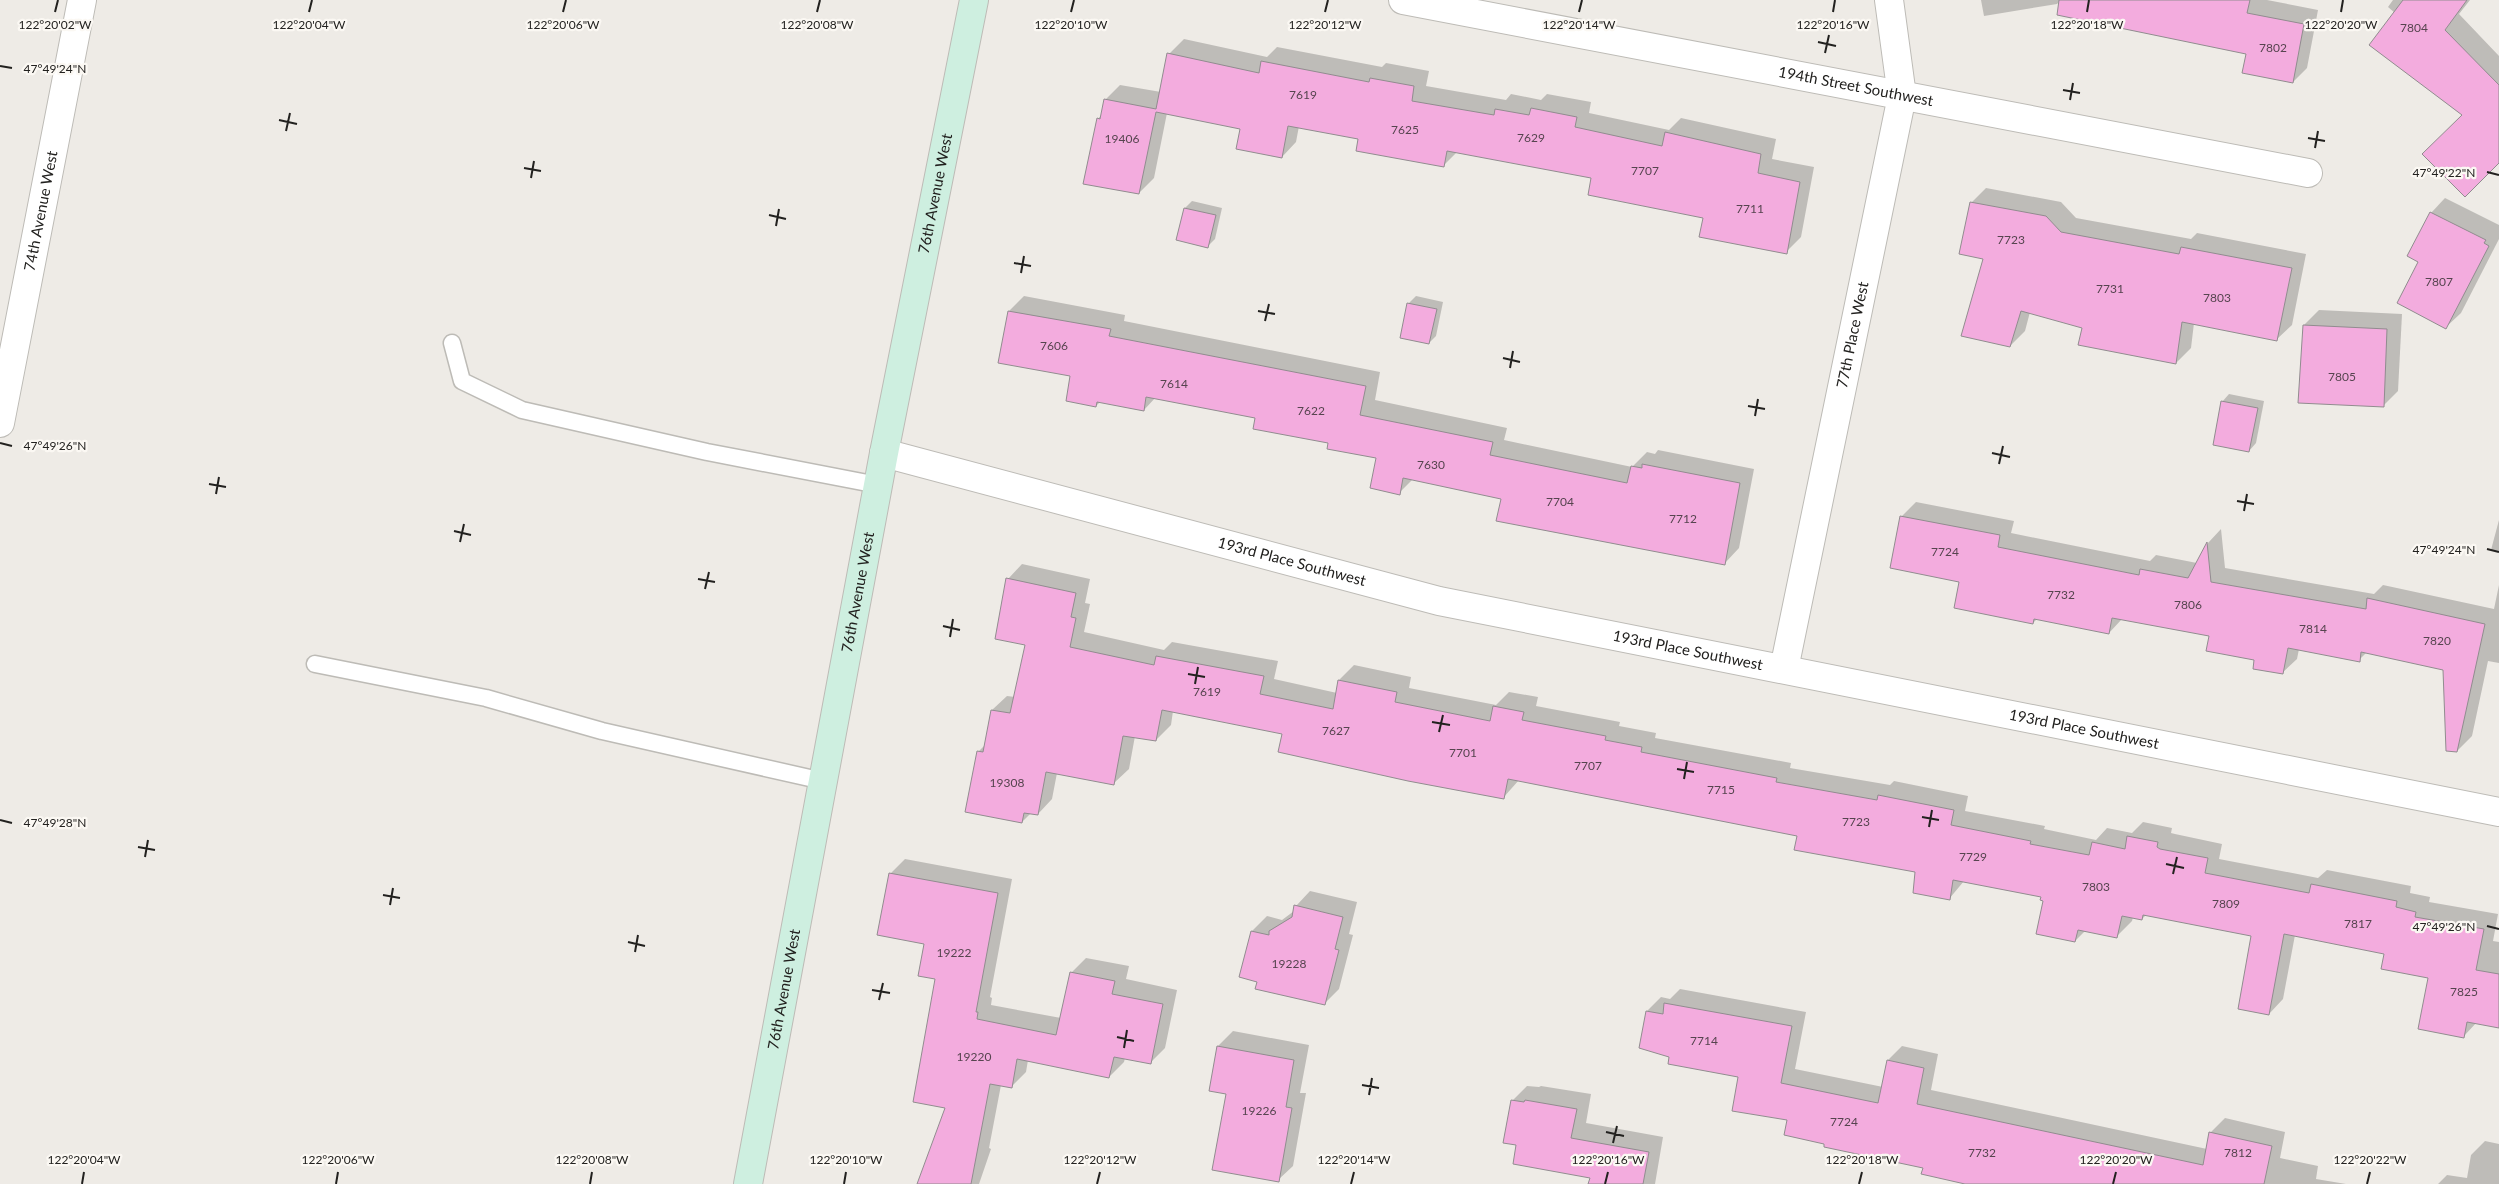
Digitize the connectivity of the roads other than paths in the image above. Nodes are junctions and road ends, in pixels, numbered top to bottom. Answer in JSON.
{"nodes":[{"id":1,"x":82,"y":0,"type":"edge"},
{"id":2,"x":974,"y":0,"type":"edge"},
{"id":3,"x":1403,"y":0,"type":"edge"},
{"id":4,"x":1889,"y":0,"type":"edge"},
{"id":5,"x":1902,"y":96,"type":"junction"},
{"id":6,"x":2308,"y":173,"type":"dead end"},
{"id":7,"x":452,"y":343,"type":"dead end"},
{"id":8,"x":0,"y":422,"type":"edge"},
{"id":9,"x":884,"y":453,"type":"junction"},
{"id":10,"x":878,"y":485,"type":"junction"},
{"id":11,"x":315,"y":664,"type":"dead end"},
{"id":12,"x":1784,"y":669,"type":"junction"},
{"id":13,"x":823,"y":781,"type":"junction"},
{"id":14,"x":2499,"y":812,"type":"edge"},
{"id":15,"x":748,"y":1184,"type":"edge"}],
"edges":[{"from":1,"to":8,"type":"street","name":"74th Avenue West"},
{"from":2,"to":9,"type":"street","name":"76th Avenue West"},
{"from":3,"to":5,"type":"street","name":"194th Street Southwest"},
{"from":4,"to":5,"type":"street","name":"77th Place West"},
{"from":5,"to":6,"type":"street","name":"194th Street Southwest"},
{"from":5,"to":12,"type":"street","name":"77th Place West"},
{"from":7,"to":10,"type":"lane"},
{"from":9,"to":10,"type":"street","name":"76th Avenue West"},
{"from":9,"to":12,"type":"street","name":"193rd Place Southwest"},
{"from":10,"to":13,"type":"street","name":"76th Avenue West"},
{"from":11,"to":13,"type":"lane"},
{"from":12,"to":14,"type":"street","name":"193rd Place Southwest"},
{"from":13,"to":15,"type":"street","name":"76th Avenue West"}]}
